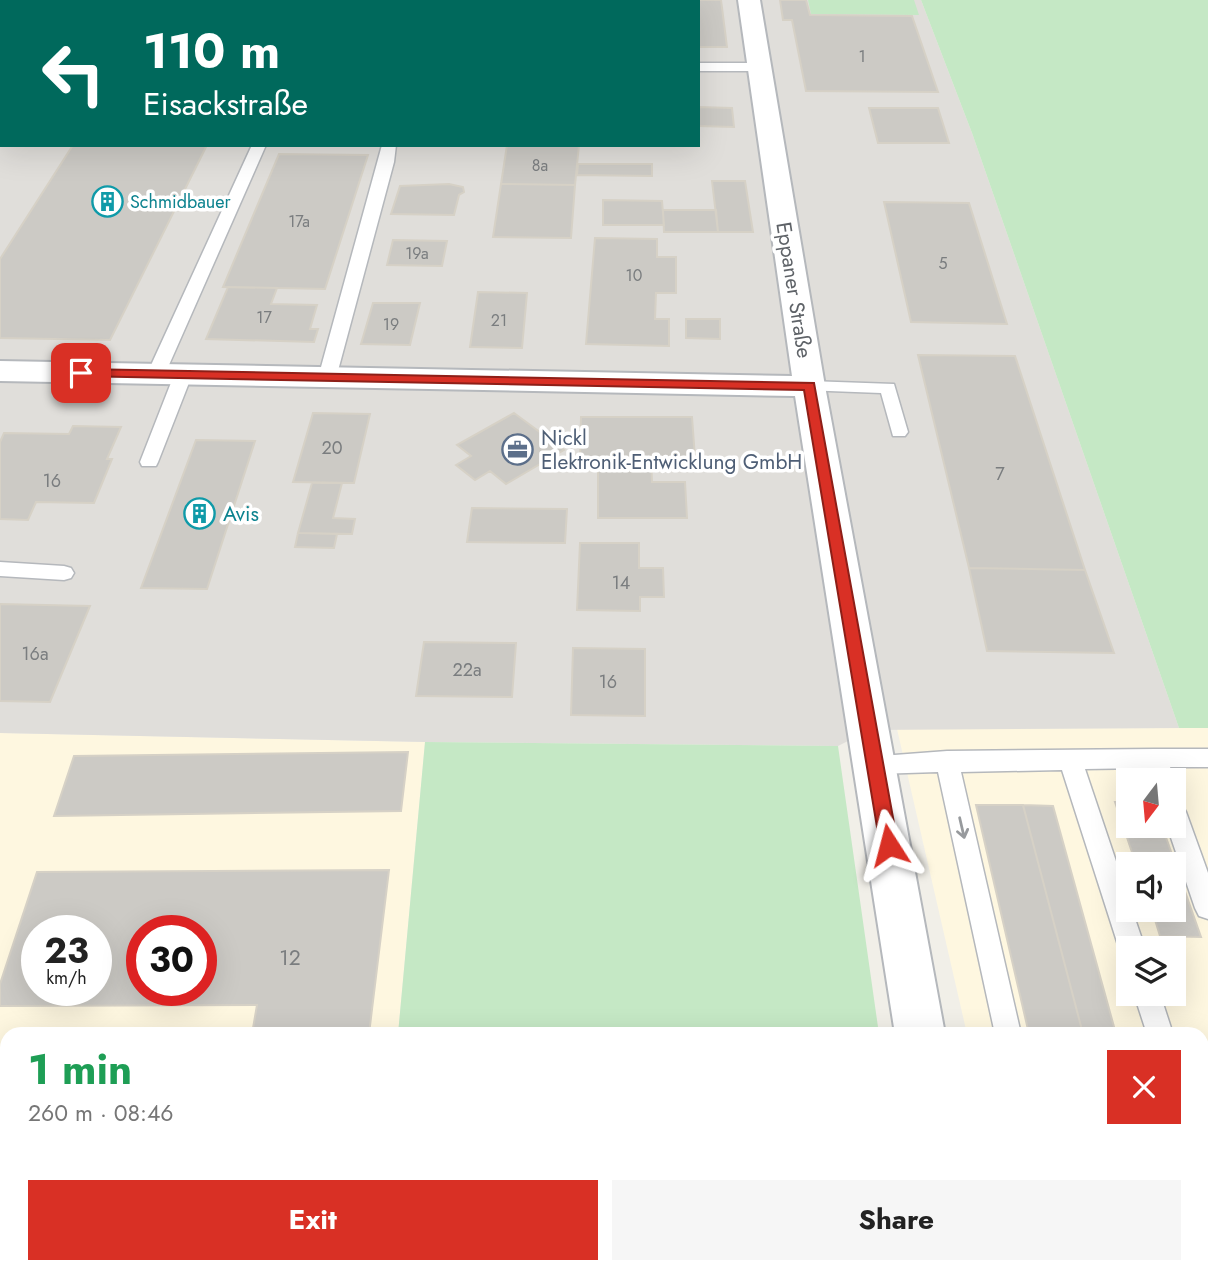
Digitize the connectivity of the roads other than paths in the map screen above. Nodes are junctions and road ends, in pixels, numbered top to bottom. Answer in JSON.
{"nodes":[{"id":1,"x":749,"y":0,"type":"edge"},
{"id":2,"x":700,"y":67,"type":"edge"},
{"id":3,"x":759,"y":67,"type":"junction"},
{"id":4,"x":258,"y":147,"type":"edge"},
{"id":5,"x":388,"y":147,"type":"edge"},
{"id":6,"x":169,"y":375,"type":"junction"},
{"id":7,"x":2,"y":376,"type":"edge"},
{"id":8,"x":327,"y":378,"type":"junction"},
{"id":9,"x":809,"y":386,"type":"junction"},
{"id":10,"x":899,"y":432,"type":"dead end"},
{"id":11,"x":149,"y":462,"type":"dead end"},
{"id":12,"x":0,"y":569,"type":"edge"},
{"id":13,"x":64,"y":573,"type":"dead end"},
{"id":14,"x":1155,"y":758,"type":"junction"},
{"id":15,"x":1208,"y":758,"type":"edge"},
{"id":16,"x":1070,"y":759,"type":"junction"},
{"id":17,"x":947,"y":761,"type":"junction"},
{"id":18,"x":876,"y":764,"type":"junction"},
{"id":19,"x":1159,"y":768,"type":"edge"},
{"id":20,"x":1183,"y":838,"type":"edge"},
{"id":21,"x":1208,"y":908,"type":"edge"},
{"id":22,"x":1128,"y":936,"type":"edge"},
{"id":23,"x":1151,"y":1006,"type":"edge"},
{"id":24,"x":919,"y":1027,"type":"edge"},
{"id":25,"x":1006,"y":1027,"type":"edge"},
{"id":26,"x":1158,"y":1027,"type":"edge"}],
"edges":[{"from":1,"to":3,"type":"street","name":"Eppaner Straße"},
{"from":2,"to":3,"type":"lane"},
{"from":3,"to":9,"type":"street","name":"Eppaner Straße"},
{"from":4,"to":6,"type":"lane"},
{"from":5,"to":8,"type":"lane"},
{"from":6,"to":7,"type":"street"},
{"from":6,"to":8,"type":"street"},
{"from":6,"to":11,"type":"lane"},
{"from":8,"to":9,"type":"street"},
{"from":9,"to":10,"type":"lane"},
{"from":9,"to":18,"type":"street","name":"Eppaner Straße"},
{"from":12,"to":13,"type":"lane"},
{"from":14,"to":15,"type":"lane"},
{"from":14,"to":16,"type":"lane"},
{"from":14,"to":19,"type":"lane"},
{"from":16,"to":17,"type":"lane"},
{"from":16,"to":22,"type":"lane"},
{"from":17,"to":18,"type":"lane"},
{"from":17,"to":25,"type":"lane","one_way":true},
{"from":18,"to":24,"type":"street","name":"Eppaner Straße"},
{"from":20,"to":21,"type":"lane"},
{"from":23,"to":26,"type":"lane"}]}
